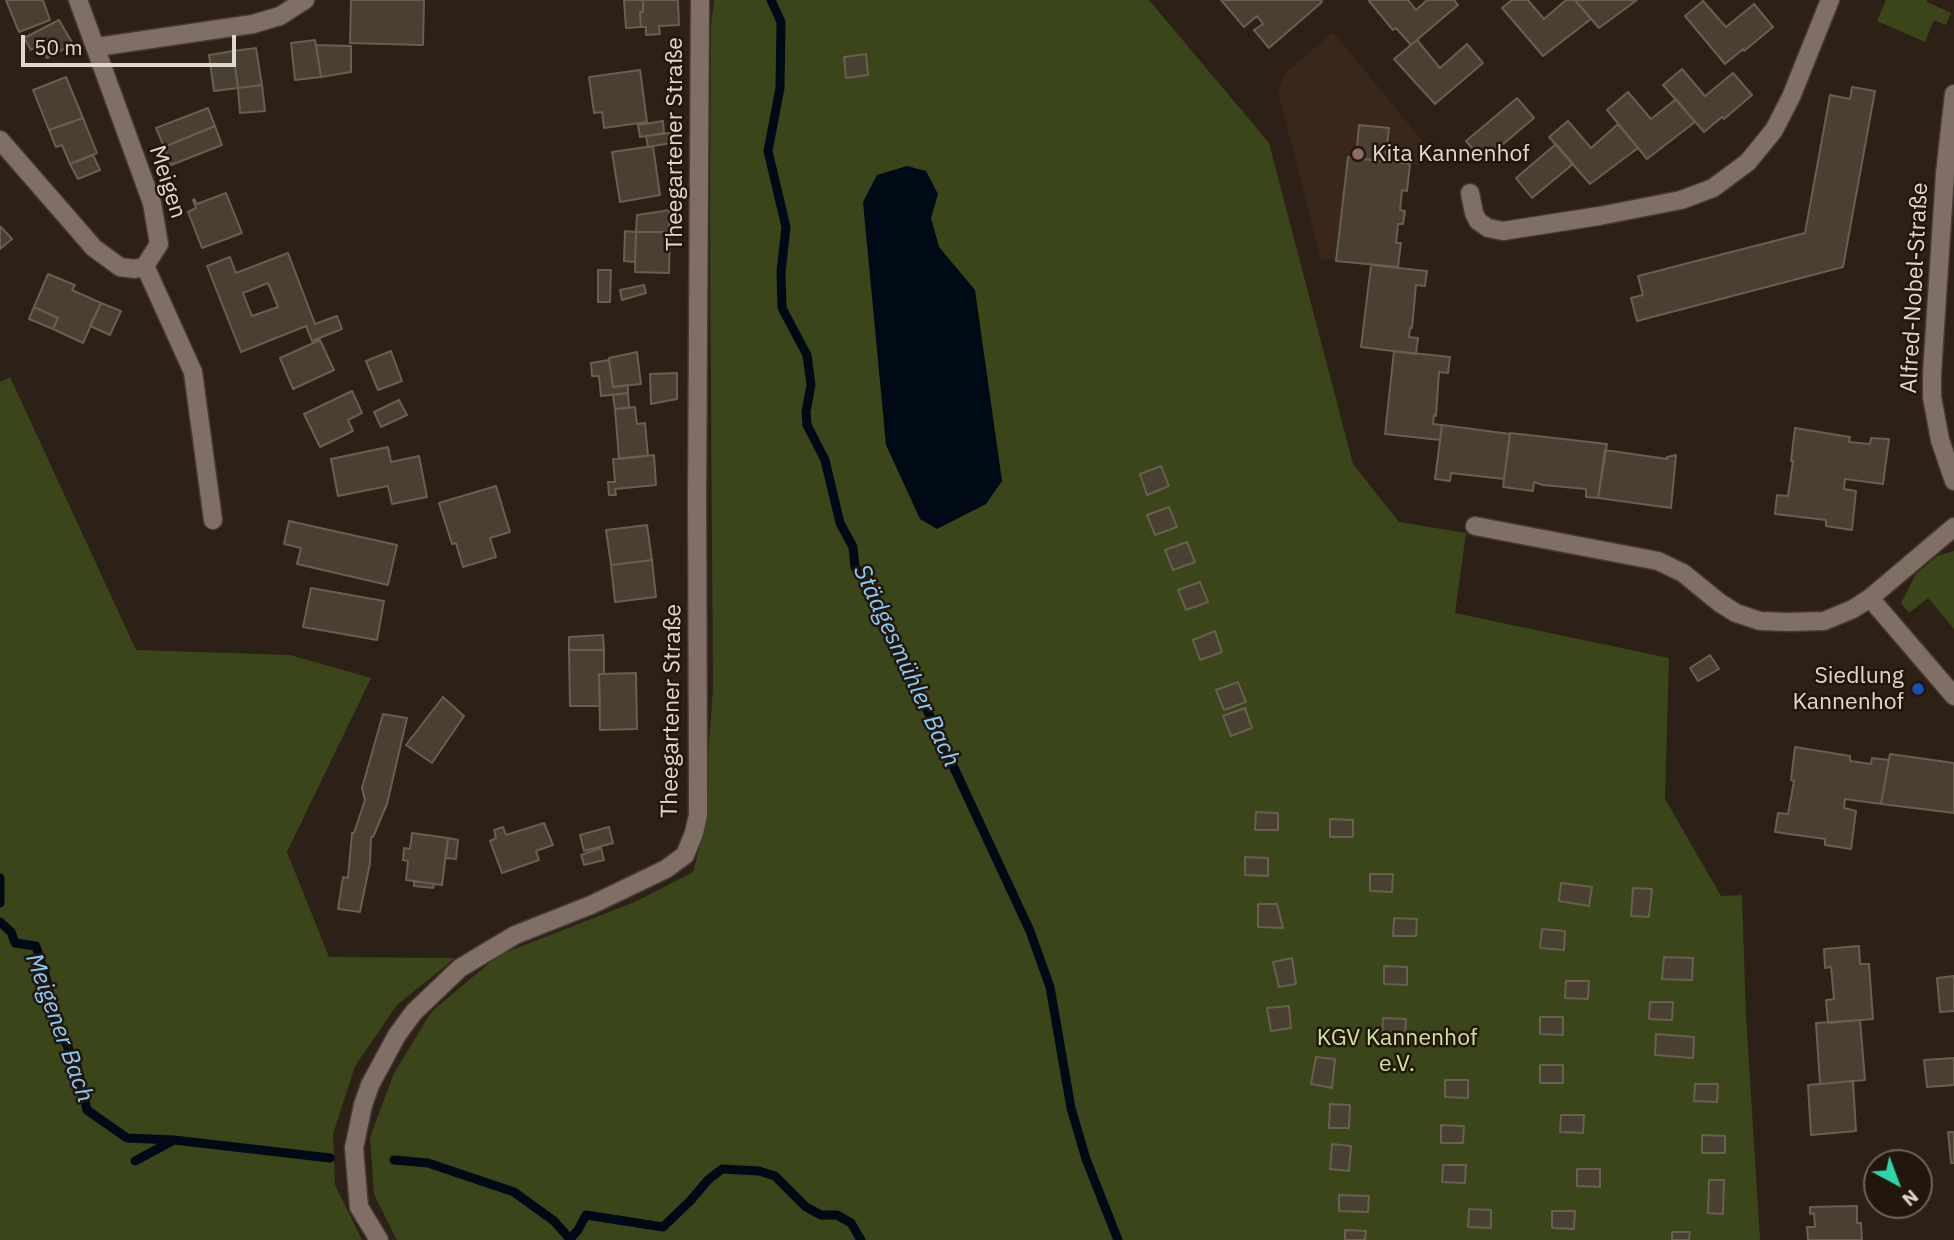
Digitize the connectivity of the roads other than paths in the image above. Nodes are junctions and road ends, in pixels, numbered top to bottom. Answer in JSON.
{"nodes":[{"id":1,"x":79,"y":0,"type":"edge"},
{"id":2,"x":305,"y":0,"type":"edge"},
{"id":3,"x":700,"y":0,"type":"edge"},
{"id":4,"x":1830,"y":0,"type":"edge"},
{"id":5,"x":97,"y":47,"type":"junction"},
{"id":6,"x":1954,"y":94,"type":"edge"},
{"id":7,"x":0,"y":140,"type":"edge"},
{"id":8,"x":1470,"y":193,"type":"dead end"},
{"id":9,"x":145,"y":266,"type":"junction"},
{"id":10,"x":1954,"y":481,"type":"edge"},
{"id":11,"x":213,"y":520,"type":"dead end"},
{"id":12,"x":1475,"y":526,"type":"dead end"},
{"id":13,"x":1954,"y":527,"type":"edge"},
{"id":14,"x":1870,"y":598,"type":"junction"},
{"id":15,"x":1954,"y":696,"type":"edge"},
{"id":16,"x":379,"y":1240,"type":"edge"}],
"edges":[{"from":1,"to":5,"type":"street","name":"Meigen"},
{"from":2,"to":5,"type":"street"},
{"from":3,"to":16,"type":"street","name":"Theegartener Straße"},
{"from":4,"to":8,"type":"street"},
{"from":5,"to":9,"type":"street","name":"Meigen"},
{"from":6,"to":10,"type":"street","name":"Alfred-Nobel-Straße"},
{"from":7,"to":9,"type":"street"},
{"from":9,"to":11,"type":"street"},
{"from":12,"to":14,"type":"street"},
{"from":13,"to":14,"type":"street"},
{"from":14,"to":15,"type":"street"}]}
